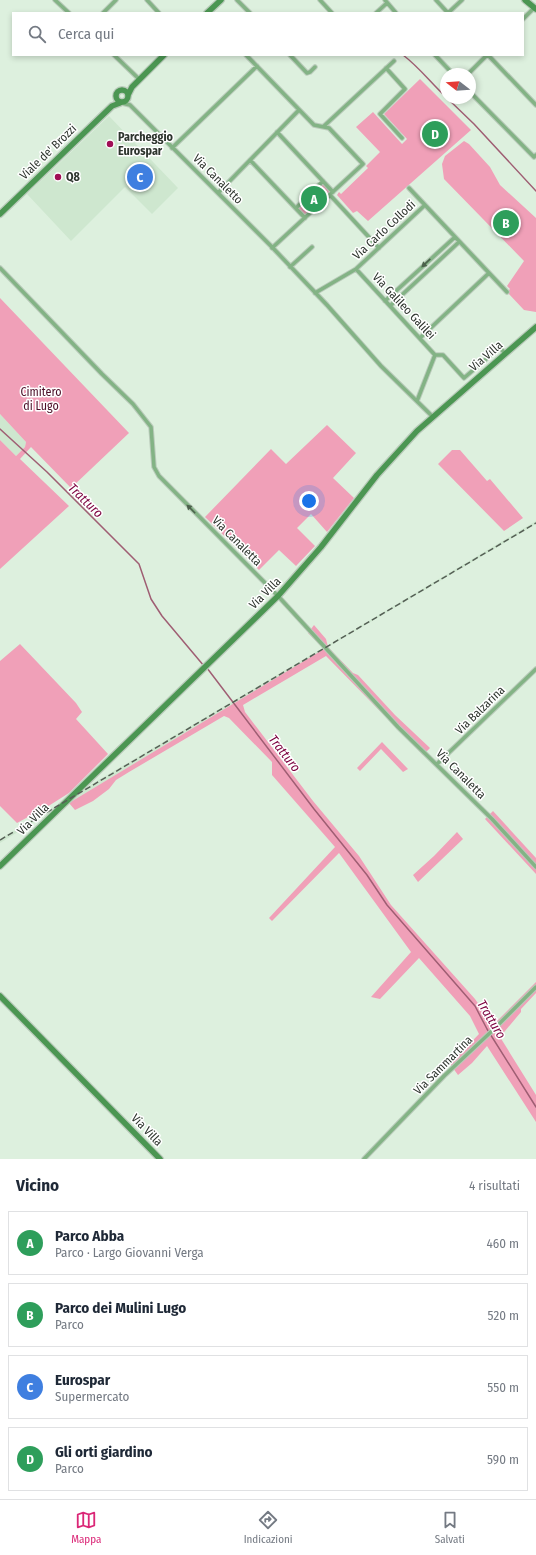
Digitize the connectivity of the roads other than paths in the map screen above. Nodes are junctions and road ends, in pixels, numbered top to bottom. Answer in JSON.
{"nodes":[{"id":1,"x":55,"y":0,"type":"edge"},
{"id":2,"x":116,"y":0,"type":"edge"},
{"id":3,"x":147,"y":0,"type":"edge"},
{"id":4,"x":221,"y":0,"type":"edge"},
{"id":5,"x":237,"y":0,"type":"edge"},
{"id":6,"x":320,"y":0,"type":"edge"},
{"id":7,"x":436,"y":0,"type":"edge"},
{"id":8,"x":462,"y":0,"type":"edge"},
{"id":9,"x":525,"y":0,"type":"edge"},
{"id":10,"x":386,"y":1,"type":"edge"},
{"id":11,"x":535,"y":8,"type":"edge"},
{"id":12,"x":68,"y":12,"type":"edge"},
{"id":13,"x":104,"y":12,"type":"edge"},
{"id":14,"x":158,"y":12,"type":"edge"},
{"id":15,"x":208,"y":12,"type":"edge"},
{"id":16,"x":249,"y":12,"type":"edge"},
{"id":17,"x":331,"y":12,"type":"edge"},
{"id":18,"x":377,"y":12,"type":"edge"},
{"id":19,"x":395,"y":12,"type":"edge"},
{"id":20,"x":447,"y":12,"type":"edge"},
{"id":21,"x":449,"y":12,"type":"edge"},
{"id":22,"x":524,"y":18,"type":"edge"},
{"id":23,"x":115,"y":56,"type":"edge"},
{"id":24,"x":163,"y":56,"type":"edge"},
{"id":25,"x":247,"y":56,"type":"edge"},
{"id":26,"x":291,"y":56,"type":"edge"},
{"id":27,"x":436,"y":56,"type":"edge"},
{"id":28,"x":487,"y":56,"type":"edge"},
{"id":29,"x":489,"y":56,"type":"edge"},
{"id":30,"x":394,"y":60,"type":"dead end"},
{"id":31,"x":257,"y":66,"type":"junction"},
{"id":32,"x":316,"y":67,"type":"dead end"},
{"id":33,"x":386,"y":68,"type":"junction"},
{"id":34,"x":447,"y":68,"type":"edge"},
{"id":35,"x":474,"y":68,"type":"edge"},
{"id":36,"x":139,"y":79,"type":"junction"},
{"id":37,"x":132,"y":86,"type":"junction"},
{"id":38,"x":122,"y":90,"type":"junction"},
{"id":39,"x":128,"y":96,"type":"junction"},
{"id":40,"x":116,"y":97,"type":"junction"},
{"id":41,"x":476,"y":98,"type":"edge"},
{"id":42,"x":121,"y":103,"type":"junction"},
{"id":43,"x":130,"y":105,"type":"junction"},
{"id":44,"x":536,"y":105,"type":"edge"},
{"id":45,"x":112,"y":106,"type":"junction"},
{"id":46,"x":299,"y":110,"type":"junction"},
{"id":47,"x":324,"y":126,"type":"junction"},
{"id":48,"x":277,"y":132,"type":"junction"},
{"id":49,"x":402,"y":138,"type":"dead end"},
{"id":50,"x":172,"y":148,"type":"junction"},
{"id":51,"x":535,"y":156,"type":"edge"},
{"id":52,"x":250,"y":160,"type":"junction"},
{"id":53,"x":323,"y":181,"type":"junction"},
{"id":54,"x":409,"y":188,"type":"dead end"},
{"id":55,"x":218,"y":193,"type":"junction"},
{"id":56,"x":332,"y":193,"type":"junction"},
{"id":57,"x":425,"y":205,"type":"junction"},
{"id":58,"x":296,"y":208,"type":"junction"},
{"id":59,"x":0,"y":214,"type":"edge"},
{"id":60,"x":305,"y":218,"type":"junction"},
{"id":61,"x":455,"y":237,"type":"junction"},
{"id":62,"x":459,"y":242,"type":"junction"},
{"id":63,"x":312,"y":247,"type":"dead end"},
{"id":64,"x":272,"y":248,"type":"junction"},
{"id":65,"x":379,"y":248,"type":"junction"},
{"id":66,"x":290,"y":267,"type":"junction"},
{"id":67,"x":0,"y":268,"type":"edge"},
{"id":68,"x":356,"y":269,"type":"junction"},
{"id":69,"x":489,"y":273,"type":"junction"},
{"id":70,"x":314,"y":292,"type":"junction"},
{"id":71,"x":507,"y":292,"type":"dead end"},
{"id":72,"x":385,"y":301,"type":"junction"},
{"id":73,"x":390,"y":306,"type":"junction"},
{"id":74,"x":536,"y":327,"type":"edge"},
{"id":75,"x":420,"y":338,"type":"junction"},
{"id":76,"x":505,"y":354,"type":"junction"},
{"id":77,"x":435,"y":355,"type":"junction"},
{"id":78,"x":416,"y":401,"type":"junction"},
{"id":79,"x":432,"y":416,"type":"junction"},
{"id":80,"x":278,"y":596,"type":"junction"},
{"id":81,"x":536,"y":669,"type":"edge"},
{"id":82,"x":437,"y":764,"type":"junction"},
{"id":83,"x":0,"y":866,"type":"edge"},
{"id":84,"x":536,"y":867,"type":"edge"},
{"id":85,"x":536,"y":987,"type":"edge"},
{"id":86,"x":0,"y":996,"type":"edge"},
{"id":87,"x":160,"y":1159,"type":"edge"},
{"id":88,"x":364,"y":1159,"type":"edge"}],
"edges":[{"from":1,"to":12,"type":"street"},
{"from":2,"to":13,"type":"street"},
{"from":3,"to":14,"type":"street"},
{"from":4,"to":15,"type":"street"},
{"from":5,"to":16,"type":"street"},
{"from":6,"to":17,"type":"street"},
{"from":7,"to":20,"type":"street"},
{"from":8,"to":21,"type":"street"},
{"from":9,"to":11,"type":"street"},
{"from":10,"to":18,"type":"street"},
{"from":10,"to":19,"type":"street"},
{"from":11,"to":22,"type":"street"},
{"from":23,"to":36,"type":"street"},
{"from":24,"to":36,"type":"street","name":"Viale de' Brozzi"},
{"from":25,"to":31,"type":"street"},
{"from":26,"to":32,"type":"street"},
{"from":27,"to":34,"type":"street"},
{"from":28,"to":35,"type":"street"},
{"from":29,"to":44,"type":"street"},
{"from":30,"to":33,"type":"street"},
{"from":31,"to":46,"type":"street"},
{"from":31,"to":50,"type":"street"},
{"from":33,"to":47,"type":"street"},
{"from":33,"to":49,"type":"street"},
{"from":36,"to":37,"type":"street","name":"Viale de' Brozzi"},
{"from":37,"to":38,"type":"street","name":"Viale de' Brozzi"},
{"from":37,"to":39,"type":"street","name":"Viale de' Brozzi"},
{"from":38,"to":39,"type":"street"},
{"from":38,"to":40,"type":"street","name":"Viale de' Brozzi"},
{"from":39,"to":42,"type":"street","name":"Viale de' Brozzi"},
{"from":39,"to":43,"type":"street"},
{"from":40,"to":42,"type":"street"},
{"from":40,"to":45,"type":"street","name":"Viale de' Brozzi"},
{"from":41,"to":51,"type":"street"},
{"from":42,"to":43,"type":"street"},
{"from":42,"to":45,"type":"street","name":"Viale de' Brozzi"},
{"from":43,"to":50,"type":"street","name":"Via Canaletto"},
{"from":45,"to":59,"type":"street","name":"Viale de' Brozzi"},
{"from":46,"to":47,"type":"street"},
{"from":46,"to":48,"type":"street"},
{"from":47,"to":56,"type":"street"},
{"from":48,"to":52,"type":"street"},
{"from":48,"to":53,"type":"street"},
{"from":50,"to":55,"type":"street","name":"Via Canaletto"},
{"from":52,"to":55,"type":"street"},
{"from":52,"to":58,"type":"street"},
{"from":53,"to":56,"type":"street"},
{"from":53,"to":58,"type":"street"},
{"from":54,"to":57,"type":"street"},
{"from":55,"to":64,"type":"street","name":"Via Canaletto"},
{"from":56,"to":60,"type":"street"},
{"from":56,"to":65,"type":"street"},
{"from":57,"to":61,"type":"street"},
{"from":57,"to":65,"type":"street","name":"Via Carlo Collodi"},
{"from":58,"to":60,"type":"street"},
{"from":60,"to":64,"type":"street"},
{"from":61,"to":62,"type":"street"},
{"from":61,"to":72,"type":"street","one_way":true},
{"from":62,"to":69,"type":"street"},
{"from":62,"to":73,"type":"street"},
{"from":63,"to":66,"type":"street"},
{"from":64,"to":66,"type":"street","name":"Via Canaletto"},
{"from":65,"to":68,"type":"street","name":"Via Carlo Collodi"},
{"from":66,"to":70,"type":"street","name":"Via Canaletto"},
{"from":80,"to":67,"type":"street","name":"Via Canaletta","one_way":true},
{"from":68,"to":70,"type":"street","name":"Via Galileo Galilei"},
{"from":68,"to":72,"type":"street","name":"Via Galileo Galilei"},
{"from":69,"to":71,"type":"street"},
{"from":69,"to":75,"type":"street"},
{"from":70,"to":78,"type":"street","name":"Via Canaletto"},
{"from":72,"to":73,"type":"street","name":"Via Galileo Galilei"},
{"from":73,"to":75,"type":"street","name":"Via Galileo Galilei"},
{"from":74,"to":76,"type":"street","name":"Via Villa"},
{"from":75,"to":77,"type":"street","name":"Via Galileo Galilei"},
{"from":76,"to":77,"type":"street"},
{"from":76,"to":79,"type":"street","name":"Via Villa"},
{"from":77,"to":78,"type":"street","name":"Via Galileo Galilei"},
{"from":78,"to":79,"type":"street","name":"Via Canaletto"},
{"from":79,"to":80,"type":"street","name":"Via Villa"},
{"from":80,"to":82,"type":"street","name":"Via Canaletta"},
{"from":80,"to":83,"type":"street","name":"Via Villa"},
{"from":81,"to":82,"type":"street","name":"Via Balzarina"},
{"from":82,"to":84,"type":"street","name":"Via Canaletta"},
{"from":85,"to":88,"type":"street","name":"Via Sammartina"},
{"from":86,"to":87,"type":"street","name":"Via Villa"}]}
